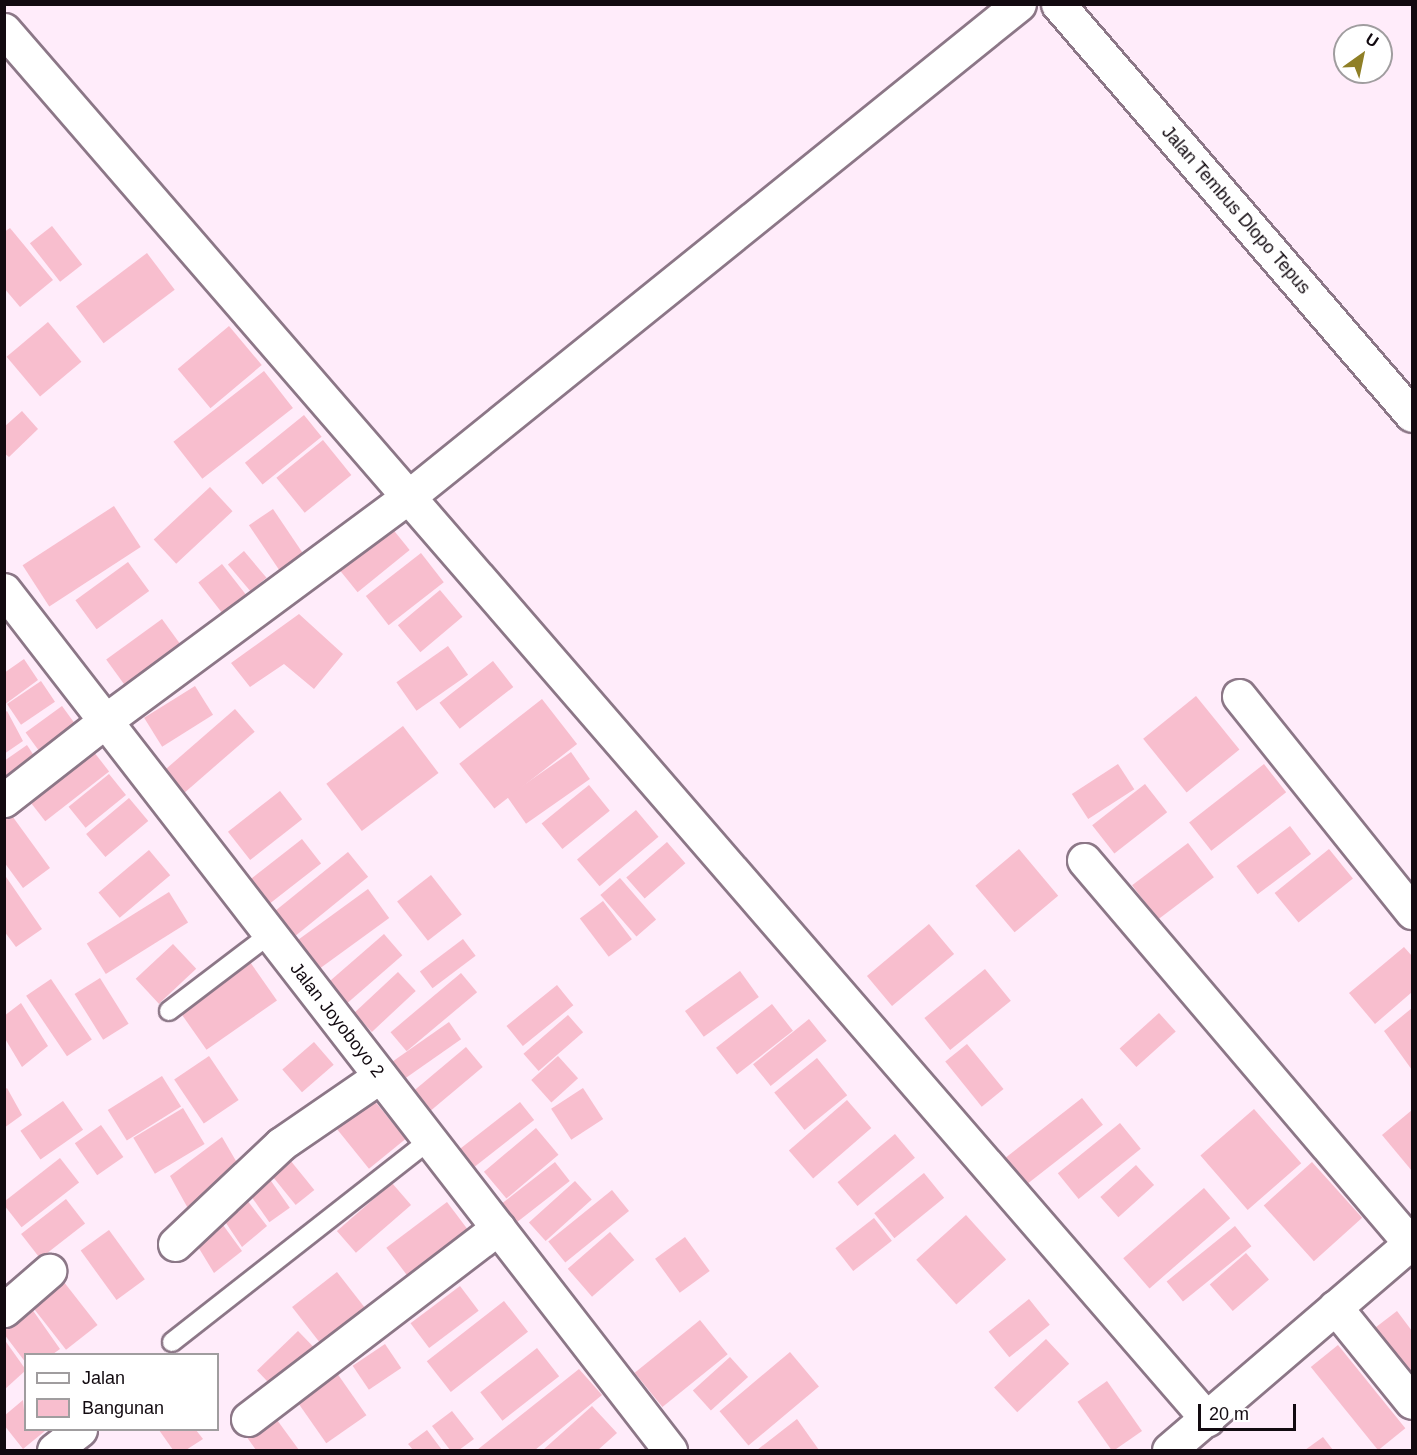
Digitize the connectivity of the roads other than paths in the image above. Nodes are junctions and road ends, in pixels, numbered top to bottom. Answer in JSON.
{"nodes":[{"id":1,"x":1019,"y":4,"type":"edge"},
{"id":2,"x":1058,"y":4,"type":"edge"},
{"id":3,"x":4,"y":30,"type":"edge"},
{"id":4,"x":1413,"y":416,"type":"edge"},
{"id":5,"x":408,"y":497,"type":"junction"},
{"id":6,"x":4,"y":590,"type":"edge"},
{"id":7,"x":1239,"y":696,"type":"dead end"},
{"id":8,"x":105,"y":721,"type":"junction"},
{"id":9,"x":4,"y":800,"type":"edge"},
{"id":10,"x":1084,"y":860,"type":"dead end"},
{"id":11,"x":1413,"y":912,"type":"edge"},
{"id":12,"x":270,"y":934,"type":"junction"},
{"id":13,"x":169,"y":1011,"type":"dead end"},
{"id":14,"x":380,"y":1076,"type":"junction"},
{"id":15,"x":430,"y":1140,"type":"junction"},
{"id":16,"x":498,"y":1228,"type":"junction"},
{"id":17,"x":1412,"y":1243,"type":"edge"},
{"id":18,"x":175,"y":1244,"type":"dead end"},
{"id":19,"x":48,"y":1271,"type":"dead end"},
{"id":20,"x":1335,"y":1307,"type":"junction"},
{"id":21,"x":4,"y":1310,"type":"edge"},
{"id":22,"x":172,"y":1342,"type":"dead end"},
{"id":23,"x":1413,"y":1402,"type":"edge"},
{"id":24,"x":248,"y":1419,"type":"dead end"},
{"id":25,"x":1207,"y":1419,"type":"junction"},
{"id":26,"x":79,"y":1431,"type":"edge"},
{"id":27,"x":54,"y":1450,"type":"edge"},
{"id":28,"x":670,"y":1450,"type":"edge"},
{"id":29,"x":1169,"y":1450,"type":"edge"}],
"edges":[{"from":1,"to":5,"type":"street"},
{"from":2,"to":4,"type":"street","name":"Jalan Tembus Dlopo Tepus"},
{"from":3,"to":5,"type":"street"},
{"from":5,"to":8,"type":"street"},
{"from":5,"to":25,"type":"street"},
{"from":6,"to":8,"type":"street","name":"Jalan Joyoboyo 2"},
{"from":7,"to":11,"type":"street"},
{"from":8,"to":9,"type":"street"},
{"from":8,"to":12,"type":"street","name":"Jalan Joyoboyo 2"},
{"from":10,"to":17,"type":"street"},
{"from":12,"to":13,"type":"lane"},
{"from":12,"to":14,"type":"street","name":"Jalan Joyoboyo 2"},
{"from":14,"to":15,"type":"street","name":"Jalan Joyoboyo 2"},
{"from":14,"to":18,"type":"street"},
{"from":15,"to":16,"type":"street","name":"Jalan Joyoboyo 2"},
{"from":15,"to":22,"type":"lane"},
{"from":16,"to":24,"type":"street"},
{"from":16,"to":28,"type":"street","name":"Jalan Joyoboyo 2"},
{"from":17,"to":20,"type":"street"},
{"from":19,"to":21,"type":"street"},
{"from":20,"to":23,"type":"street"},
{"from":20,"to":25,"type":"street"},
{"from":25,"to":29,"type":"street"},
{"from":26,"to":27,"type":"street"}]}
